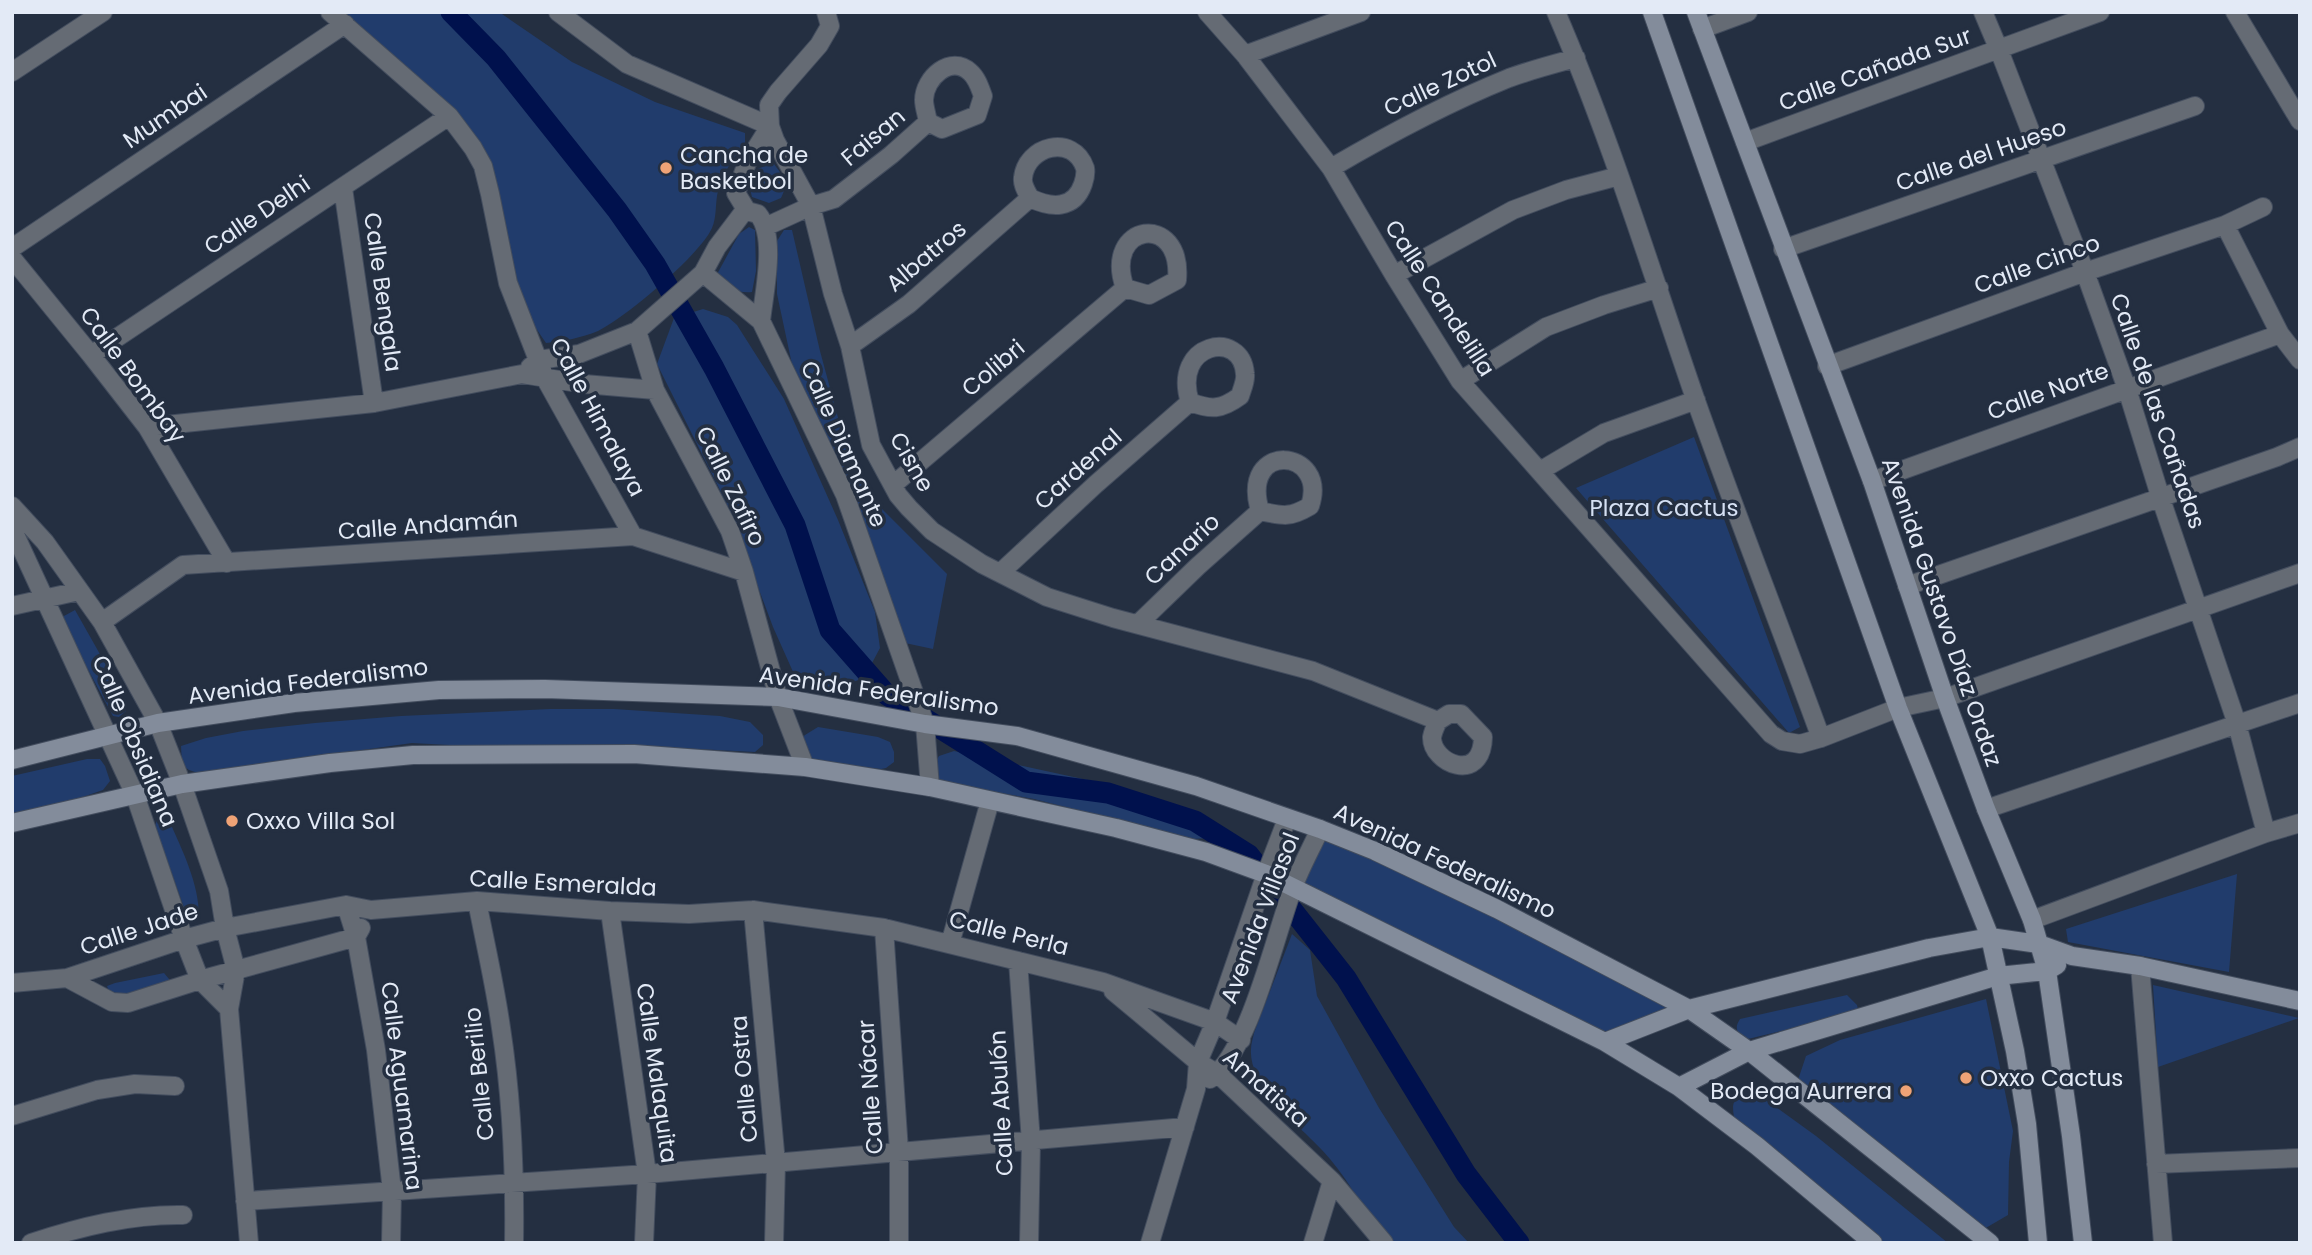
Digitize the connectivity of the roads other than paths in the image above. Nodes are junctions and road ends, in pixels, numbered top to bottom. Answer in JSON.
{"nodes":[{"id":1,"x":103,"y":12,"type":"edge"},
{"id":2,"x":330,"y":12,"type":"edge"},
{"id":3,"x":558,"y":12,"type":"edge"},
{"id":4,"x":826,"y":12,"type":"edge"},
{"id":5,"x":1207,"y":12,"type":"edge"},
{"id":6,"x":1361,"y":12,"type":"edge"},
{"id":7,"x":1556,"y":12,"type":"edge"},
{"id":8,"x":1652,"y":12,"type":"edge"},
{"id":9,"x":1748,"y":12,"type":"edge"},
{"id":10,"x":1983,"y":12,"type":"edge"},
{"id":11,"x":2100,"y":12,"type":"edge"},
{"id":12,"x":2235,"y":12,"type":"edge"},
{"id":13,"x":1699,"y":21,"type":"edge"},
{"id":14,"x":345,"y":24,"type":"junction"},
{"id":15,"x":1999,"y":50,"type":"junction"},
{"id":16,"x":1245,"y":55,"type":"junction"},
{"id":17,"x":1576,"y":58,"type":"junction"},
{"id":18,"x":12,"y":72,"type":"edge"},
{"id":19,"x":2195,"y":106,"type":"dead end"},
{"id":20,"x":449,"y":116,"type":"junction"},
{"id":21,"x":2300,"y":121,"type":"edge"},
{"id":22,"x":928,"y":122,"type":"dead end"},
{"id":23,"x":769,"y":126,"type":"junction"},
{"id":24,"x":1745,"y":142,"type":"junction"},
{"id":25,"x":2041,"y":161,"type":"junction"},
{"id":26,"x":1331,"y":168,"type":"junction"},
{"id":27,"x":1619,"y":176,"type":"junction"},
{"id":28,"x":343,"y":188,"type":"junction"},
{"id":29,"x":1030,"y":198,"type":"dead end"},
{"id":30,"x":811,"y":206,"type":"junction"},
{"id":31,"x":2263,"y":207,"type":"dead end"},
{"id":32,"x":747,"y":211,"type":"junction"},
{"id":33,"x":2225,"y":225,"type":"junction"},
{"id":34,"x":765,"y":228,"type":"junction"},
{"id":35,"x":12,"y":248,"type":"edge"},
{"id":36,"x":1783,"y":249,"type":"junction"},
{"id":37,"x":12,"y":258,"type":"edge"},
{"id":38,"x":2085,"y":272,"type":"junction"},
{"id":39,"x":703,"y":273,"type":"junction"},
{"id":40,"x":1394,"y":275,"type":"junction"},
{"id":41,"x":1125,"y":288,"type":"dead end"},
{"id":42,"x":1660,"y":288,"type":"junction"},
{"id":43,"x":761,"y":321,"type":"junction"},
{"id":44,"x":637,"y":331,"type":"junction"},
{"id":45,"x":2280,"y":334,"type":"junction"},
{"id":46,"x":850,"y":346,"type":"junction"},
{"id":47,"x":91,"y":355,"type":"junction"},
{"id":48,"x":540,"y":360,"type":"junction"},
{"id":49,"x":2300,"y":360,"type":"edge"},
{"id":50,"x":1827,"y":366,"type":"junction"},
{"id":51,"x":522,"y":374,"type":"junction"},
{"id":52,"x":545,"y":378,"type":"junction"},
{"id":53,"x":1460,"y":380,"type":"junction"},
{"id":54,"x":2127,"y":389,"type":"junction"},
{"id":55,"x":655,"y":390,"type":"junction"},
{"id":56,"x":1696,"y":400,"type":"junction"},
{"id":57,"x":1190,"y":402,"type":"dead end"},
{"id":58,"x":374,"y":403,"type":"junction"},
{"id":59,"x":147,"y":427,"type":"junction"},
{"id":60,"x":2300,"y":447,"type":"edge"},
{"id":61,"x":1540,"y":471,"type":"junction"},
{"id":62,"x":1871,"y":481,"type":"junction"},
{"id":63,"x":893,"y":485,"type":"junction"},
{"id":64,"x":2161,"y":499,"type":"junction"},
{"id":65,"x":12,"y":506,"type":"edge"},
{"id":66,"x":1260,"y":511,"type":"dead end"},
{"id":67,"x":12,"y":528,"type":"edge"},
{"id":68,"x":633,"y":536,"type":"junction"},
{"id":69,"x":45,"y":542,"type":"junction"},
{"id":70,"x":18,"y":556,"type":"edge"},
{"id":71,"x":227,"y":563,"type":"junction"},
{"id":72,"x":744,"y":572,"type":"junction"},
{"id":73,"x":1000,"y":573,"type":"junction"},
{"id":74,"x":2300,"y":573,"type":"edge"},
{"id":75,"x":1907,"y":586,"type":"junction"},
{"id":76,"x":79,"y":591,"type":"junction"},
{"id":77,"x":46,"y":599,"type":"junction"},
{"id":78,"x":12,"y":606,"type":"edge"},
{"id":79,"x":2199,"y":608,"type":"junction"},
{"id":80,"x":102,"y":622,"type":"junction"},
{"id":81,"x":1138,"y":624,"type":"junction"},
{"id":82,"x":778,"y":697,"type":"junction"},
{"id":83,"x":1945,"y":698,"type":"junction"},
{"id":84,"x":2300,"y":703,"type":"edge"},
{"id":85,"x":1898,"y":708,"type":"junction"},
{"id":86,"x":1438,"y":721,"type":"dead end"},
{"id":87,"x":158,"y":723,"type":"junction"},
{"id":88,"x":925,"y":723,"type":"junction"},
{"id":89,"x":2237,"y":724,"type":"junction"},
{"id":90,"x":108,"y":737,"type":"junction"},
{"id":91,"x":1821,"y":738,"type":"junction"},
{"id":92,"x":12,"y":760,"type":"edge"},
{"id":93,"x":805,"y":766,"type":"junction"},
{"id":94,"x":182,"y":784,"type":"junction"},
{"id":95,"x":930,"y":787,"type":"junction"},
{"id":96,"x":135,"y":795,"type":"junction"},
{"id":97,"x":990,"y":801,"type":"junction"},
{"id":98,"x":1986,"y":809,"type":"junction"},
{"id":99,"x":1287,"y":819,"type":"junction"},
{"id":100,"x":2300,"y":822,"type":"edge"},
{"id":101,"x":12,"y":823,"type":"edge"},
{"id":102,"x":1320,"y":829,"type":"junction"},
{"id":103,"x":2266,"y":833,"type":"junction"},
{"id":104,"x":1266,"y":874,"type":"junction"},
{"id":105,"x":1293,"y":886,"type":"junction"},
{"id":106,"x":477,"y":901,"type":"junction"},
{"id":107,"x":346,"y":905,"type":"junction"},
{"id":108,"x":371,"y":910,"type":"junction"},
{"id":109,"x":753,"y":910,"type":"junction"},
{"id":110,"x":610,"y":911,"type":"junction"},
{"id":111,"x":2032,"y":920,"type":"junction"},
{"id":112,"x":225,"y":928,"type":"junction"},
{"id":113,"x":884,"y":928,"type":"junction"},
{"id":114,"x":356,"y":937,"type":"junction"},
{"id":115,"x":1990,"y":937,"type":"junction"},
{"id":116,"x":184,"y":939,"type":"junction"},
{"id":117,"x":950,"y":944,"type":"junction"},
{"id":118,"x":2039,"y":944,"type":"junction"},
{"id":119,"x":2071,"y":956,"type":"junction"},
{"id":120,"x":1018,"y":961,"type":"junction"},
{"id":121,"x":2140,"y":966,"type":"junction"},
{"id":122,"x":236,"y":970,"type":"junction"},
{"id":123,"x":2047,"y":971,"type":"junction"},
{"id":124,"x":1998,"y":976,"type":"junction"},
{"id":125,"x":67,"y":978,"type":"junction"},
{"id":126,"x":200,"y":980,"type":"junction"},
{"id":127,"x":1102,"y":982,"type":"junction"},
{"id":128,"x":12,"y":983,"type":"edge"},
{"id":129,"x":2300,"y":1001,"type":"edge"},
{"id":130,"x":229,"y":1009,"type":"junction"},
{"id":131,"x":1689,"y":1009,"type":"junction"},
{"id":132,"x":1215,"y":1022,"type":"junction"},
{"id":133,"x":1241,"y":1040,"type":"junction"},
{"id":134,"x":1605,"y":1042,"type":"junction"},
{"id":135,"x":1749,"y":1051,"type":"junction"},
{"id":136,"x":1198,"y":1062,"type":"junction"},
{"id":137,"x":1218,"y":1074,"type":"junction"},
{"id":138,"x":175,"y":1086,"type":"dead end"},
{"id":139,"x":1679,"y":1087,"type":"junction"},
{"id":140,"x":1196,"y":1089,"type":"junction"},
{"id":141,"x":12,"y":1116,"type":"edge"},
{"id":142,"x":1185,"y":1127,"type":"junction"},
{"id":143,"x":1031,"y":1142,"type":"junction"},
{"id":144,"x":899,"y":1151,"type":"junction"},
{"id":145,"x":2300,"y":1158,"type":"edge"},
{"id":146,"x":776,"y":1163,"type":"junction"},
{"id":147,"x":2156,"y":1164,"type":"junction"},
{"id":148,"x":647,"y":1174,"type":"junction"},
{"id":149,"x":1332,"y":1181,"type":"junction"},
{"id":150,"x":514,"y":1182,"type":"junction"},
{"id":151,"x":392,"y":1191,"type":"junction"},
{"id":152,"x":245,"y":1201,"type":"junction"},
{"id":153,"x":183,"y":1214,"type":"dead end"},
{"id":154,"x":31,"y":1243,"type":"edge"},
{"id":155,"x":249,"y":1243,"type":"edge"},
{"id":156,"x":391,"y":1243,"type":"edge"},
{"id":157,"x":514,"y":1243,"type":"edge"},
{"id":158,"x":644,"y":1243,"type":"edge"},
{"id":159,"x":774,"y":1243,"type":"edge"},
{"id":160,"x":899,"y":1243,"type":"edge"},
{"id":161,"x":1029,"y":1243,"type":"edge"},
{"id":162,"x":1150,"y":1243,"type":"edge"},
{"id":163,"x":1313,"y":1243,"type":"edge"},
{"id":164,"x":1384,"y":1243,"type":"edge"},
{"id":165,"x":1873,"y":1243,"type":"edge"},
{"id":166,"x":1990,"y":1243,"type":"edge"},
{"id":167,"x":2038,"y":1243,"type":"edge"},
{"id":168,"x":2083,"y":1243,"type":"edge"},
{"id":169,"x":2162,"y":1243,"type":"edge"}],
"edges":[{"from":1,"to":18,"type":"street"},
{"from":2,"to":14,"type":"street","name":"Calle Himalaya"},
{"from":3,"to":23,"type":"street"},
{"from":4,"to":23,"type":"street"},
{"from":5,"to":16,"type":"street","name":"Calle Candelilla"},
{"from":6,"to":16,"type":"street"},
{"from":7,"to":17,"type":"street"},
{"from":8,"to":85,"type":"street"},
{"from":9,"to":13,"type":"street"},
{"from":10,"to":15,"type":"street","name":"Calle de las Cañadas"},
{"from":11,"to":15,"type":"street","name":"Calle Cañada Sur"},
{"from":12,"to":21,"type":"street"},
{"from":13,"to":24,"type":"street","name":"Avenida Gustavo Díaz Ordaz"},
{"from":14,"to":20,"type":"street","name":"Calle Himalaya"},
{"from":14,"to":35,"type":"street","name":"Mumbai"},
{"from":15,"to":24,"type":"street","name":"Calle Cañada Sur"},
{"from":15,"to":25,"type":"street","name":"Calle de las Cañadas"},
{"from":16,"to":26,"type":"street","name":"Calle Candelilla"},
{"from":17,"to":26,"type":"street","name":"Calle Zotol"},
{"from":17,"to":27,"type":"street"},
{"from":19,"to":25,"type":"street","name":"Calle del Hueso"},
{"from":20,"to":28,"type":"street","name":"Calle Delhi"},
{"from":20,"to":48,"type":"street","name":"Calle Himalaya"},
{"from":22,"to":30,"type":"street","name":"Faisan"},
{"from":23,"to":30,"type":"street","name":"Cisne"},
{"from":23,"to":32,"type":"street"},
{"from":24,"to":36,"type":"street","name":"Avenida Gustavo Díaz Ordaz"},
{"from":25,"to":36,"type":"street","name":"Calle del Hueso"},
{"from":25,"to":38,"type":"street","name":"Calle de las Cañadas"},
{"from":26,"to":40,"type":"street","name":"Calle Candelilla"},
{"from":27,"to":40,"type":"street"},
{"from":27,"to":42,"type":"street"},
{"from":28,"to":47,"type":"street","name":"Calle Delhi"},
{"from":28,"to":58,"type":"street","name":"Calle Bengala"},
{"from":29,"to":46,"type":"street","name":"Albatros"},
{"from":30,"to":34,"type":"street","name":"Faisan"},
{"from":30,"to":46,"type":"street","name":"Cisne"},
{"from":31,"to":33,"type":"street","name":"Calle Cinco"},
{"from":32,"to":34,"type":"street"},
{"from":32,"to":39,"type":"street"},
{"from":33,"to":38,"type":"street","name":"Calle Cinco"},
{"from":33,"to":45,"type":"street"},
{"from":34,"to":43,"type":"street"},
{"from":36,"to":50,"type":"street","name":"Avenida Gustavo Díaz Ordaz"},
{"from":37,"to":47,"type":"street","name":"Calle Bombay"},
{"from":38,"to":50,"type":"street","name":"Calle Cinco"},
{"from":38,"to":54,"type":"street","name":"Calle de las Cañadas"},
{"from":39,"to":43,"type":"street","name":"Calle Diamante"},
{"from":39,"to":44,"type":"street"},
{"from":40,"to":53,"type":"street","name":"Calle Candelilla"},
{"from":41,"to":63,"type":"street","name":"Colibri"},
{"from":42,"to":53,"type":"street"},
{"from":42,"to":56,"type":"street"},
{"from":43,"to":88,"type":"street","name":"Calle Diamante"},
{"from":44,"to":48,"type":"street"},
{"from":44,"to":55,"type":"street","name":"Calle Zafiro"},
{"from":45,"to":49,"type":"street"},
{"from":45,"to":54,"type":"street","name":"Calle Norte"},
{"from":46,"to":63,"type":"street","name":"Cisne"},
{"from":47,"to":59,"type":"street","name":"Calle Bombay"},
{"from":48,"to":51,"type":"street"},
{"from":48,"to":52,"type":"street","name":"Calle Himalaya"},
{"from":50,"to":62,"type":"street","name":"Avenida Gustavo Díaz Ordaz"},
{"from":51,"to":52,"type":"street"},
{"from":51,"to":58,"type":"street"},
{"from":52,"to":55,"type":"street"},
{"from":52,"to":68,"type":"street","name":"Calle Himalaya"},
{"from":53,"to":61,"type":"street","name":"Calle Candelilla"},
{"from":54,"to":62,"type":"street","name":"Calle Norte"},
{"from":54,"to":64,"type":"street","name":"Calle de las Cañadas"},
{"from":55,"to":72,"type":"street","name":"Calle Zafiro"},
{"from":56,"to":61,"type":"street"},
{"from":56,"to":91,"type":"street"},
{"from":57,"to":73,"type":"street","name":"Cardenal"},
{"from":58,"to":59,"type":"street"},
{"from":59,"to":71,"type":"street","name":"Calle Bombay"},
{"from":60,"to":64,"type":"street"},
{"from":61,"to":91,"type":"street","name":"Calle Candelilla"},
{"from":62,"to":75,"type":"street","name":"Avenida Gustavo Díaz Ordaz"},
{"from":63,"to":73,"type":"street","name":"Cisne"},
{"from":64,"to":75,"type":"street"},
{"from":64,"to":79,"type":"street","name":"Calle de las Cañadas"},
{"from":65,"to":69,"type":"street","name":"Calle Obsidiana"},
{"from":66,"to":81,"type":"street","name":"Canario"},
{"from":67,"to":70,"type":"street","name":"Calle Obsidiana"},
{"from":68,"to":71,"type":"street","name":"Calle Andamán"},
{"from":68,"to":72,"type":"street"},
{"from":69,"to":70,"type":"street"},
{"from":69,"to":76,"type":"street","name":"Calle Obsidiana"},
{"from":70,"to":77,"type":"street","name":"Calle Obsidiana"},
{"from":71,"to":80,"type":"street","name":"Calle Andamán"},
{"from":72,"to":82,"type":"street","name":"Calle Zafiro"},
{"from":73,"to":81,"type":"street","name":"Cisne"},
{"from":74,"to":79,"type":"street","name":"Calle Candelilla"},
{"from":75,"to":83,"type":"street","name":"Avenida Gustavo Díaz Ordaz"},
{"from":76,"to":77,"type":"street"},
{"from":76,"to":80,"type":"street","name":"Calle Obsidiana"},
{"from":77,"to":78,"type":"street"},
{"from":77,"to":90,"type":"street","name":"Calle Obsidiana"},
{"from":79,"to":83,"type":"street","name":"Calle Candelilla"},
{"from":79,"to":89,"type":"street","name":"Calle de las Cañadas"},
{"from":80,"to":87,"type":"street","name":"Calle Obsidiana"},
{"from":81,"to":86,"type":"street","name":"Cisne"},
{"from":82,"to":87,"type":"street","name":"Avenida Federalismo"},
{"from":82,"to":88,"type":"street","name":"Avenida Federalismo"},
{"from":82,"to":93,"type":"street","name":"Calle Zafiro"},
{"from":83,"to":85,"type":"street","name":"Calle Candelilla"},
{"from":83,"to":98,"type":"street","name":"Avenida Gustavo Díaz Ordaz"},
{"from":84,"to":89,"type":"street"},
{"from":85,"to":91,"type":"street","name":"Calle Candelilla"},
{"from":85,"to":115,"type":"street"},
{"from":87,"to":90,"type":"street","name":"Avenida Federalismo"},
{"from":87,"to":94,"type":"street","name":"Calle Obsidiana"},
{"from":88,"to":95,"type":"street","name":"Calle Diamante"},
{"from":88,"to":99,"type":"street","name":"Avenida Federalismo"},
{"from":89,"to":98,"type":"street"},
{"from":89,"to":103,"type":"street","name":"Calle de las Cañadas"},
{"from":90,"to":92,"type":"street","name":"Avenida Federalismo"},
{"from":90,"to":96,"type":"street","name":"Calle Obsidiana"},
{"from":93,"to":94,"type":"street"},
{"from":93,"to":95,"type":"street"},
{"from":94,"to":96,"type":"street"},
{"from":94,"to":112,"type":"street","name":"Calle Obsidiana"},
{"from":95,"to":97,"type":"street"},
{"from":96,"to":101,"type":"street"},
{"from":96,"to":116,"type":"street","name":"Calle Obsidiana"},
{"from":97,"to":104,"type":"street"},
{"from":97,"to":117,"type":"street"},
{"from":98,"to":111,"type":"street","name":"Avenida Gustavo Díaz Ordaz"},
{"from":99,"to":102,"type":"street","name":"Avenida Federalismo"},
{"from":99,"to":104,"type":"street","name":"Avenida Villasol"},
{"from":100,"to":103,"type":"street"},
{"from":102,"to":105,"type":"street","name":"Avenida Villasol"},
{"from":102,"to":131,"type":"street","name":"Avenida Federalismo"},
{"from":103,"to":111,"type":"street"},
{"from":104,"to":105,"type":"street"},
{"from":104,"to":132,"type":"street","name":"Avenida Villasol"},
{"from":105,"to":133,"type":"street","name":"Avenida Villasol"},
{"from":105,"to":134,"type":"street"},
{"from":106,"to":108,"type":"street","name":"Calle Esmeralda"},
{"from":106,"to":110,"type":"street","name":"Calle Esmeralda"},
{"from":106,"to":150,"type":"street","name":"Calle Berilio"},
{"from":107,"to":108,"type":"street","name":"Calle Esmeralda"},
{"from":107,"to":112,"type":"street","name":"Calle Esmeralda"},
{"from":107,"to":114,"type":"street","name":"Calle Aguamarina"},
{"from":108,"to":114,"type":"street"},
{"from":109,"to":110,"type":"street","name":"Calle Esmeralda"},
{"from":109,"to":113,"type":"street","name":"Calle Perla"},
{"from":109,"to":146,"type":"street","name":"Calle Ostra"},
{"from":110,"to":148,"type":"street","name":"Calle Malaquita"},
{"from":111,"to":118,"type":"street","name":"Avenida Gustavo Díaz Ordaz"},
{"from":112,"to":116,"type":"street","name":"Calle Jade"},
{"from":112,"to":122,"type":"street","name":"Calle Obsidiana"},
{"from":113,"to":117,"type":"street","name":"Calle Perla"},
{"from":113,"to":144,"type":"street","name":"Calle Nácar"},
{"from":114,"to":122,"type":"street"},
{"from":114,"to":151,"type":"street","name":"Calle Aguamarina"},
{"from":115,"to":118,"type":"street"},
{"from":115,"to":124,"type":"street"},
{"from":115,"to":131,"type":"street"},
{"from":116,"to":125,"type":"street","name":"Calle Jade"},
{"from":116,"to":126,"type":"street","name":"Calle Obsidiana"},
{"from":117,"to":120,"type":"street","name":"Calle Perla"},
{"from":118,"to":119,"type":"street"},
{"from":118,"to":123,"type":"street","name":"Avenida Gustavo Díaz Ordaz"},
{"from":119,"to":121,"type":"street"},
{"from":119,"to":123,"type":"street"},
{"from":120,"to":127,"type":"street","name":"Calle Perla"},
{"from":120,"to":143,"type":"street","name":"Calle Abulón"},
{"from":121,"to":129,"type":"street"},
{"from":121,"to":147,"type":"street"},
{"from":122,"to":126,"type":"street","name":"Calle Jade"},
{"from":122,"to":130,"type":"street","name":"Calle Obsidiana"},
{"from":123,"to":124,"type":"street"},
{"from":123,"to":168,"type":"street","name":"Avenida Gustavo Díaz Ordaz"},
{"from":124,"to":135,"type":"street"},
{"from":124,"to":167,"type":"street"},
{"from":125,"to":126,"type":"street","name":"Calle Jade"},
{"from":125,"to":128,"type":"street","name":"Calle Jade"},
{"from":126,"to":130,"type":"street","name":"Calle Obsidiana"},
{"from":127,"to":132,"type":"street","name":"Calle Perla"},
{"from":127,"to":136,"type":"street","name":"Amatista"},
{"from":130,"to":152,"type":"street","name":"Calle Obsidiana"},
{"from":131,"to":134,"type":"street"},
{"from":131,"to":135,"type":"street","name":"Avenida Federalismo"},
{"from":132,"to":133,"type":"street","name":"Calle Perla"},
{"from":132,"to":136,"type":"street","name":"Avenida Villasol"},
{"from":133,"to":137,"type":"street","name":"Avenida Villasol"},
{"from":134,"to":139,"type":"street"},
{"from":135,"to":139,"type":"street"},
{"from":135,"to":166,"type":"street","name":"Avenida Federalismo"},
{"from":136,"to":137,"type":"street","name":"Amatista"},
{"from":136,"to":140,"type":"street","name":"Avenida Villasol"},
{"from":137,"to":140,"type":"street","name":"Avenida Villasol"},
{"from":137,"to":149,"type":"street","name":"Amatista"},
{"from":138,"to":141,"type":"street"},
{"from":139,"to":165,"type":"street"},
{"from":140,"to":142,"type":"street","name":"Avenida Villasol"},
{"from":142,"to":143,"type":"street"},
{"from":142,"to":162,"type":"street","name":"Avenida Villasol"},
{"from":143,"to":144,"type":"street"},
{"from":143,"to":161,"type":"street","name":"Calle Abulón"},
{"from":144,"to":146,"type":"street"},
{"from":144,"to":160,"type":"street","name":"Calle Nácar"},
{"from":145,"to":147,"type":"street"},
{"from":146,"to":148,"type":"street"},
{"from":146,"to":159,"type":"street","name":"Calle Ostra"},
{"from":147,"to":169,"type":"street"},
{"from":148,"to":150,"type":"street"},
{"from":148,"to":158,"type":"street","name":"Calle Malaquita"},
{"from":149,"to":163,"type":"street"},
{"from":149,"to":164,"type":"street","name":"Amatista"},
{"from":150,"to":151,"type":"street"},
{"from":150,"to":157,"type":"street","name":"Calle Berilio"},
{"from":151,"to":152,"type":"street"},
{"from":151,"to":156,"type":"street","name":"Calle Aguamarina"},
{"from":152,"to":155,"type":"street","name":"Calle Obsidiana"},
{"from":153,"to":154,"type":"street"}]}
